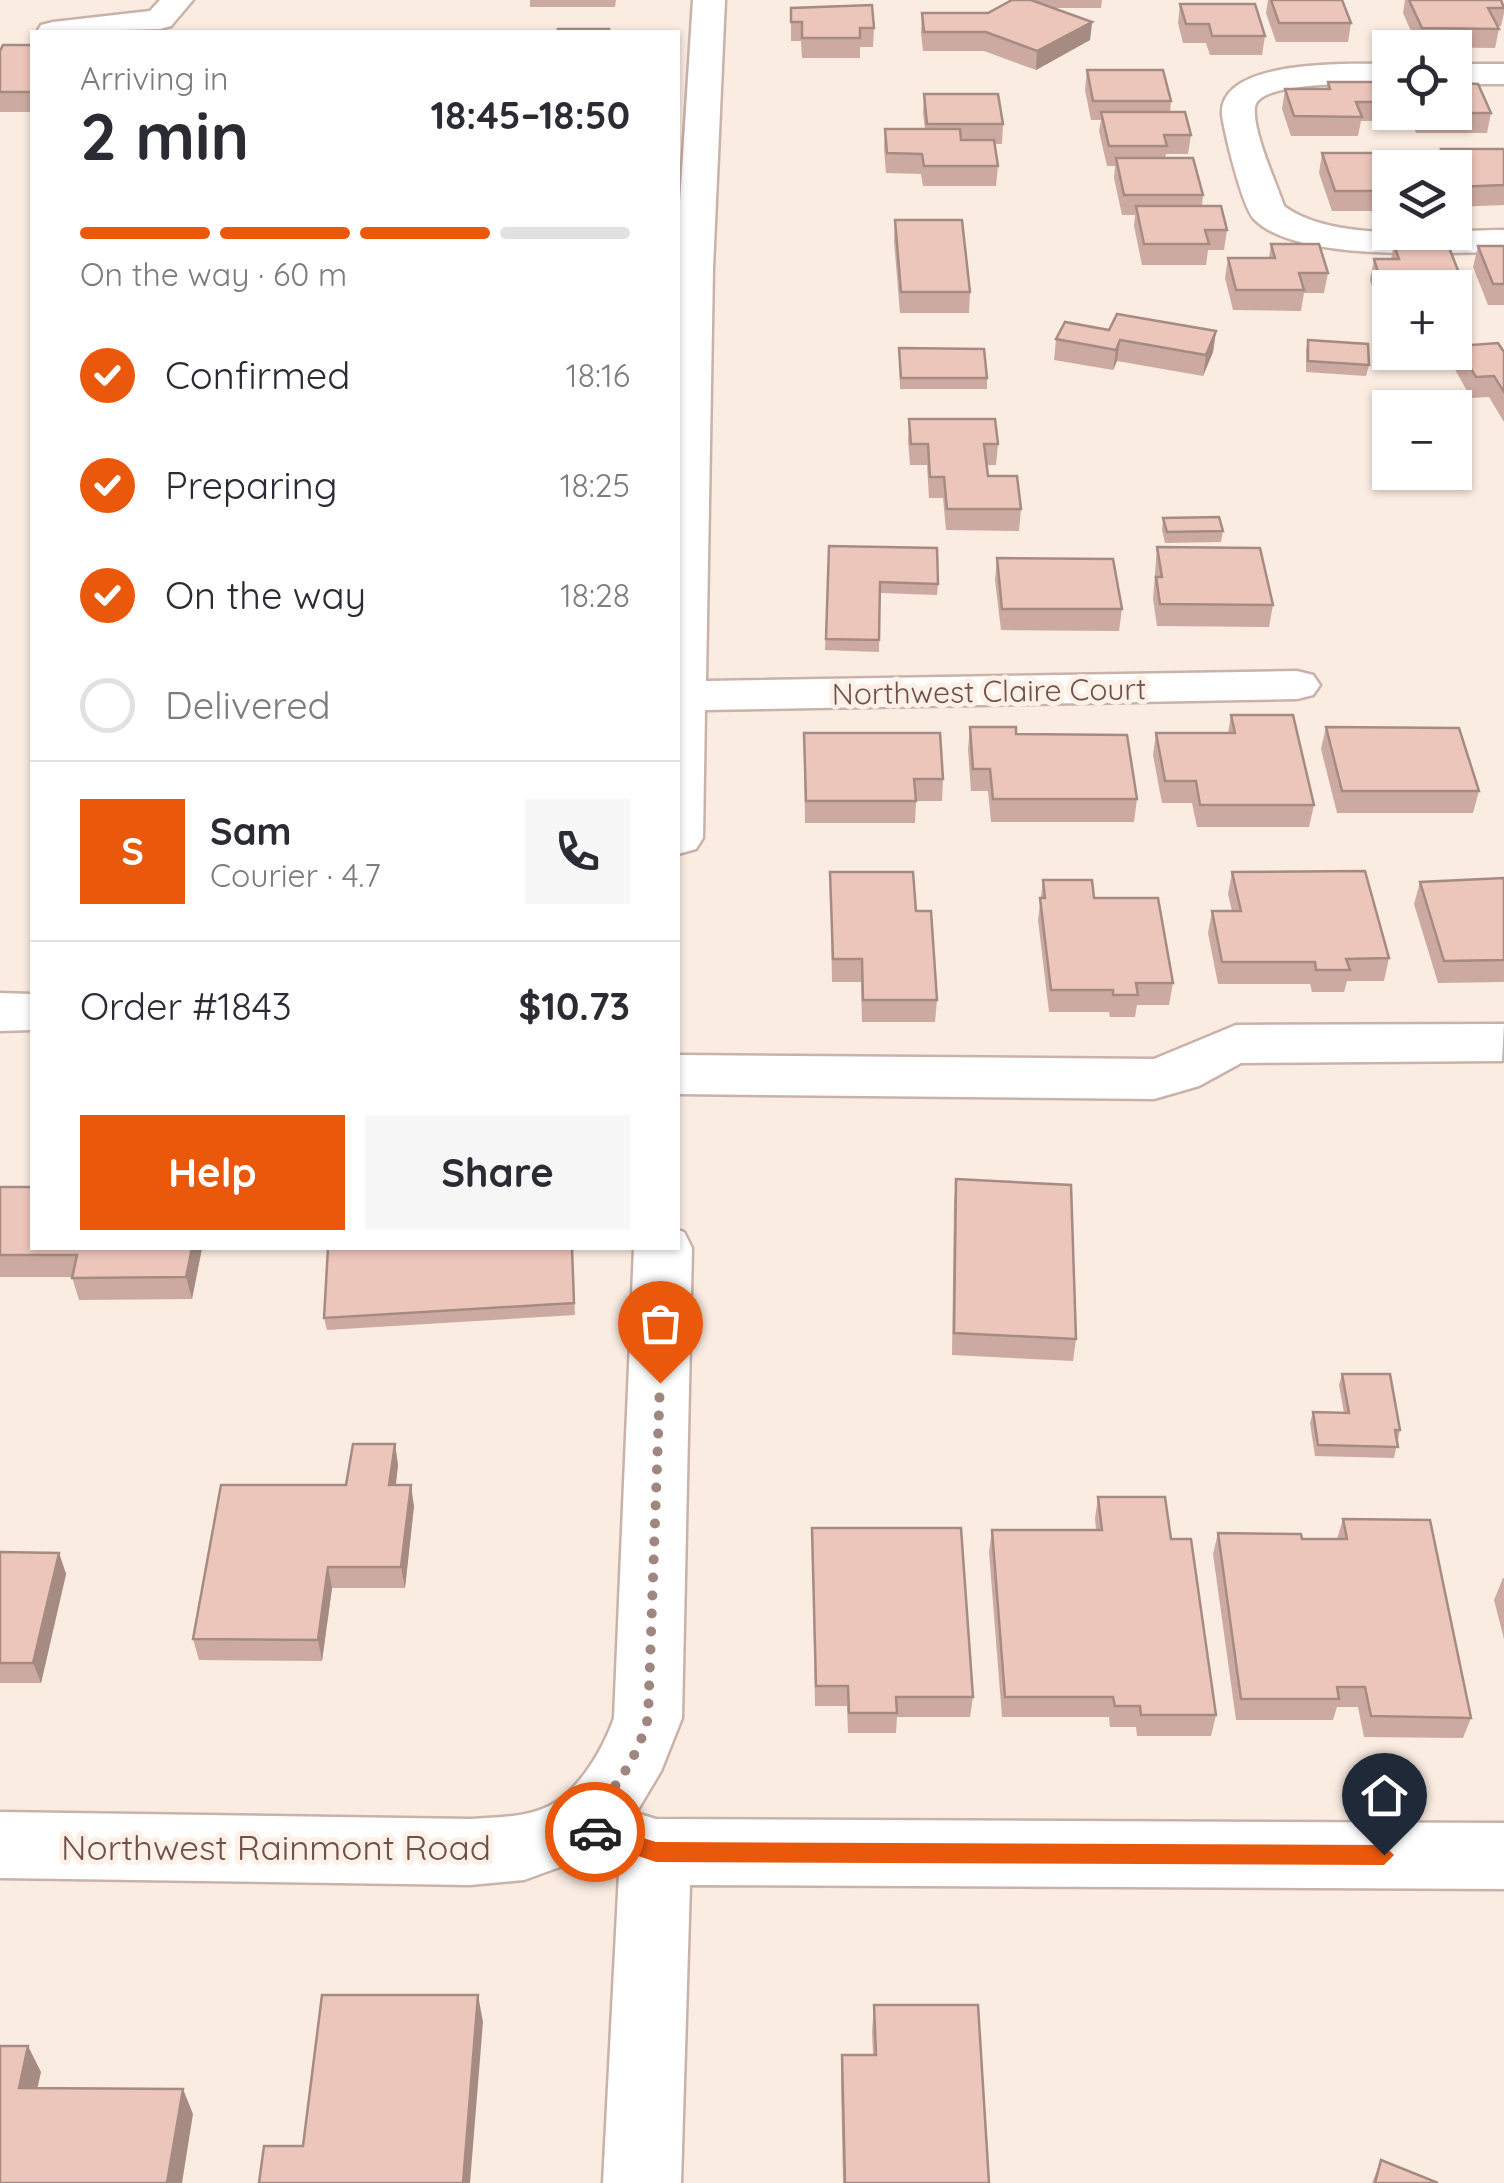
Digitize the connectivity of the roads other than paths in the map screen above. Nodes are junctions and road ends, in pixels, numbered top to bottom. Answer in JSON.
{"nodes":[{"id":1,"x":177,"y":0,"type":"edge"},
{"id":2,"x":709,"y":0,"type":"edge"},
{"id":3,"x":69,"y":30,"type":"edge"},
{"id":4,"x":1472,"y":74,"type":"edge"},
{"id":5,"x":1504,"y":74,"type":"edge"},
{"id":6,"x":1372,"y":75,"type":"edge"},
{"id":7,"x":1504,"y":241,"type":"edge"},
{"id":8,"x":686,"y":268,"type":"edge"},
{"id":9,"x":1297,"y":686,"type":"dead end"},
{"id":10,"x":682,"y":696,"type":"junction"},
{"id":11,"x":680,"y":767,"type":"edge"},
{"id":12,"x":0,"y":1012,"type":"edge"},
{"id":13,"x":30,"y":1012,"type":"edge"},
{"id":14,"x":1502,"y":1042,"type":"edge"},
{"id":15,"x":680,"y":1075,"type":"edge"},
{"id":16,"x":663,"y":1250,"type":"edge"},
{"id":17,"x":579,"y":1827,"type":"junction"},
{"id":18,"x":0,"y":1845,"type":"edge"},
{"id":19,"x":656,"y":1852,"type":"junction"},
{"id":20,"x":1504,"y":1856,"type":"edge"},
{"id":21,"x":642,"y":2183,"type":"edge"}],
"edges":[{"from":1,"to":3,"type":"street"},
{"from":2,"to":8,"type":"street"},
{"from":4,"to":5,"type":"street"},
{"from":6,"to":7,"type":"street"},
{"from":8,"to":10,"type":"street"},
{"from":9,"to":10,"type":"street","name":"Northwest Claire Court"},
{"from":10,"to":11,"type":"street"},
{"from":12,"to":13,"type":"street"},
{"from":14,"to":15,"type":"street"},
{"from":16,"to":17,"type":"street"},
{"from":17,"to":18,"type":"street","name":"Northwest Rainmont Road"},
{"from":17,"to":19,"type":"street"},
{"from":19,"to":20,"type":"street"},
{"from":19,"to":21,"type":"street"}]}
